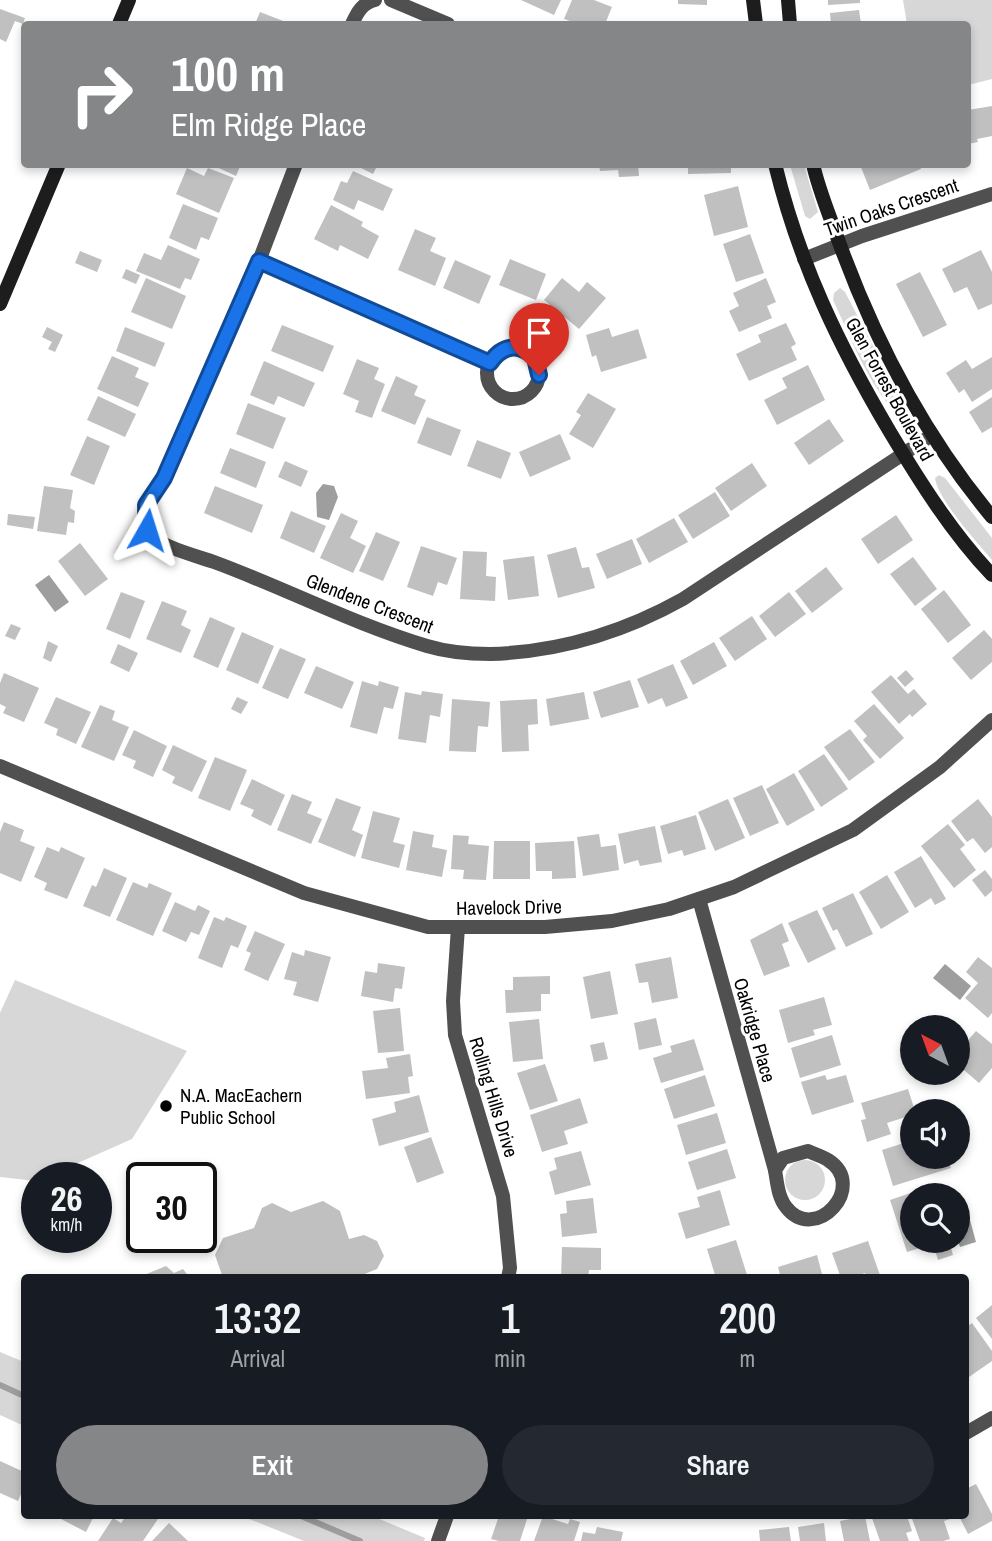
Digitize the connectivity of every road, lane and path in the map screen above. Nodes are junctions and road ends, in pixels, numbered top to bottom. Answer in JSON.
{"nodes":[{"id":1,"x":129,"y":0,"type":"edge"},
{"id":2,"x":375,"y":0,"type":"edge"},
{"id":3,"x":391,"y":0,"type":"edge"},
{"id":4,"x":753,"y":0,"type":"edge"},
{"id":5,"x":788,"y":0,"type":"edge"},
{"id":6,"x":120,"y":21,"type":"edge"},
{"id":7,"x":353,"y":21,"type":"edge"},
{"id":8,"x":441,"y":21,"type":"edge"},
{"id":9,"x":756,"y":21,"type":"edge"},
{"id":10,"x":790,"y":21,"type":"edge"},
{"id":11,"x":57,"y":168,"type":"edge"},
{"id":12,"x":294,"y":168,"type":"edge"},
{"id":13,"x":776,"y":168,"type":"edge"},
{"id":14,"x":814,"y":168,"type":"edge"},
{"id":15,"x":992,"y":194,"type":"edge"},
{"id":16,"x":840,"y":245,"type":"junction"},
{"id":17,"x":804,"y":259,"type":"junction"},
{"id":18,"x":259,"y":261,"type":"junction"},
{"id":19,"x":0,"y":304,"type":"edge"},
{"id":20,"x":490,"y":363,"type":"dead end"},
{"id":21,"x":932,"y":435,"type":"junction"},
{"id":22,"x":902,"y":453,"type":"junction"},
{"id":23,"x":992,"y":517,"type":"edge"},
{"id":24,"x":992,"y":575,"type":"edge"},
{"id":25,"x":992,"y":720,"type":"edge"},
{"id":26,"x":0,"y":766,"type":"edge"},
{"id":27,"x":699,"y":899,"type":"junction"},
{"id":28,"x":458,"y":927,"type":"junction"},
{"id":29,"x":775,"y":1170,"type":"junction"},
{"id":30,"x":509,"y":1274,"type":"edge"},
{"id":31,"x":992,"y":1418,"type":"edge"},
{"id":32,"x":969,"y":1431,"type":"edge"},
{"id":33,"x":446,"y":1519,"type":"edge"},
{"id":34,"x":438,"y":1541,"type":"edge"}],
"edges":[{"from":1,"to":6,"type":"street"},
{"from":2,"to":7,"type":"street"},
{"from":3,"to":8,"type":"street"},
{"from":4,"to":9,"type":"street"},
{"from":5,"to":10,"type":"street"},
{"from":11,"to":19,"type":"street"},
{"from":12,"to":18,"type":"street","name":"Glendene Crescent"},
{"from":13,"to":17,"type":"street","name":"Glen Forrest Boulevard"},
{"from":14,"to":16,"type":"street","name":"Glen Forrest Boulevard"},
{"from":15,"to":16,"type":"street","name":"Twin Oaks Crescent"},
{"from":16,"to":17,"type":"street","name":"Twin Oaks Crescent"},
{"from":16,"to":21,"type":"street","name":"Glen Forrest Boulevard"},
{"from":17,"to":22,"type":"street","name":"Glen Forrest Boulevard"},
{"from":18,"to":20,"type":"street"},
{"from":18,"to":22,"type":"street","name":"Glendene Crescent"},
{"from":21,"to":22,"type":"street","name":"Glendene Crescent"},
{"from":21,"to":23,"type":"street","name":"Glen Forrest Boulevard"},
{"from":22,"to":24,"type":"street","name":"Glen Forrest Boulevard"},
{"from":25,"to":27,"type":"street","name":"Havelock Drive"},
{"from":26,"to":28,"type":"street","name":"Havelock Drive"},
{"from":27,"to":28,"type":"street","name":"Havelock Drive"},
{"from":27,"to":29,"type":"street","name":"Oakridge Place"},
{"from":28,"to":30,"type":"street","name":"Rolling Hills Drive"},
{"from":29,"to":29,"type":"street","name":"Oakridge Place"},
{"from":31,"to":32,"type":"street"},
{"from":33,"to":34,"type":"street"}]}
